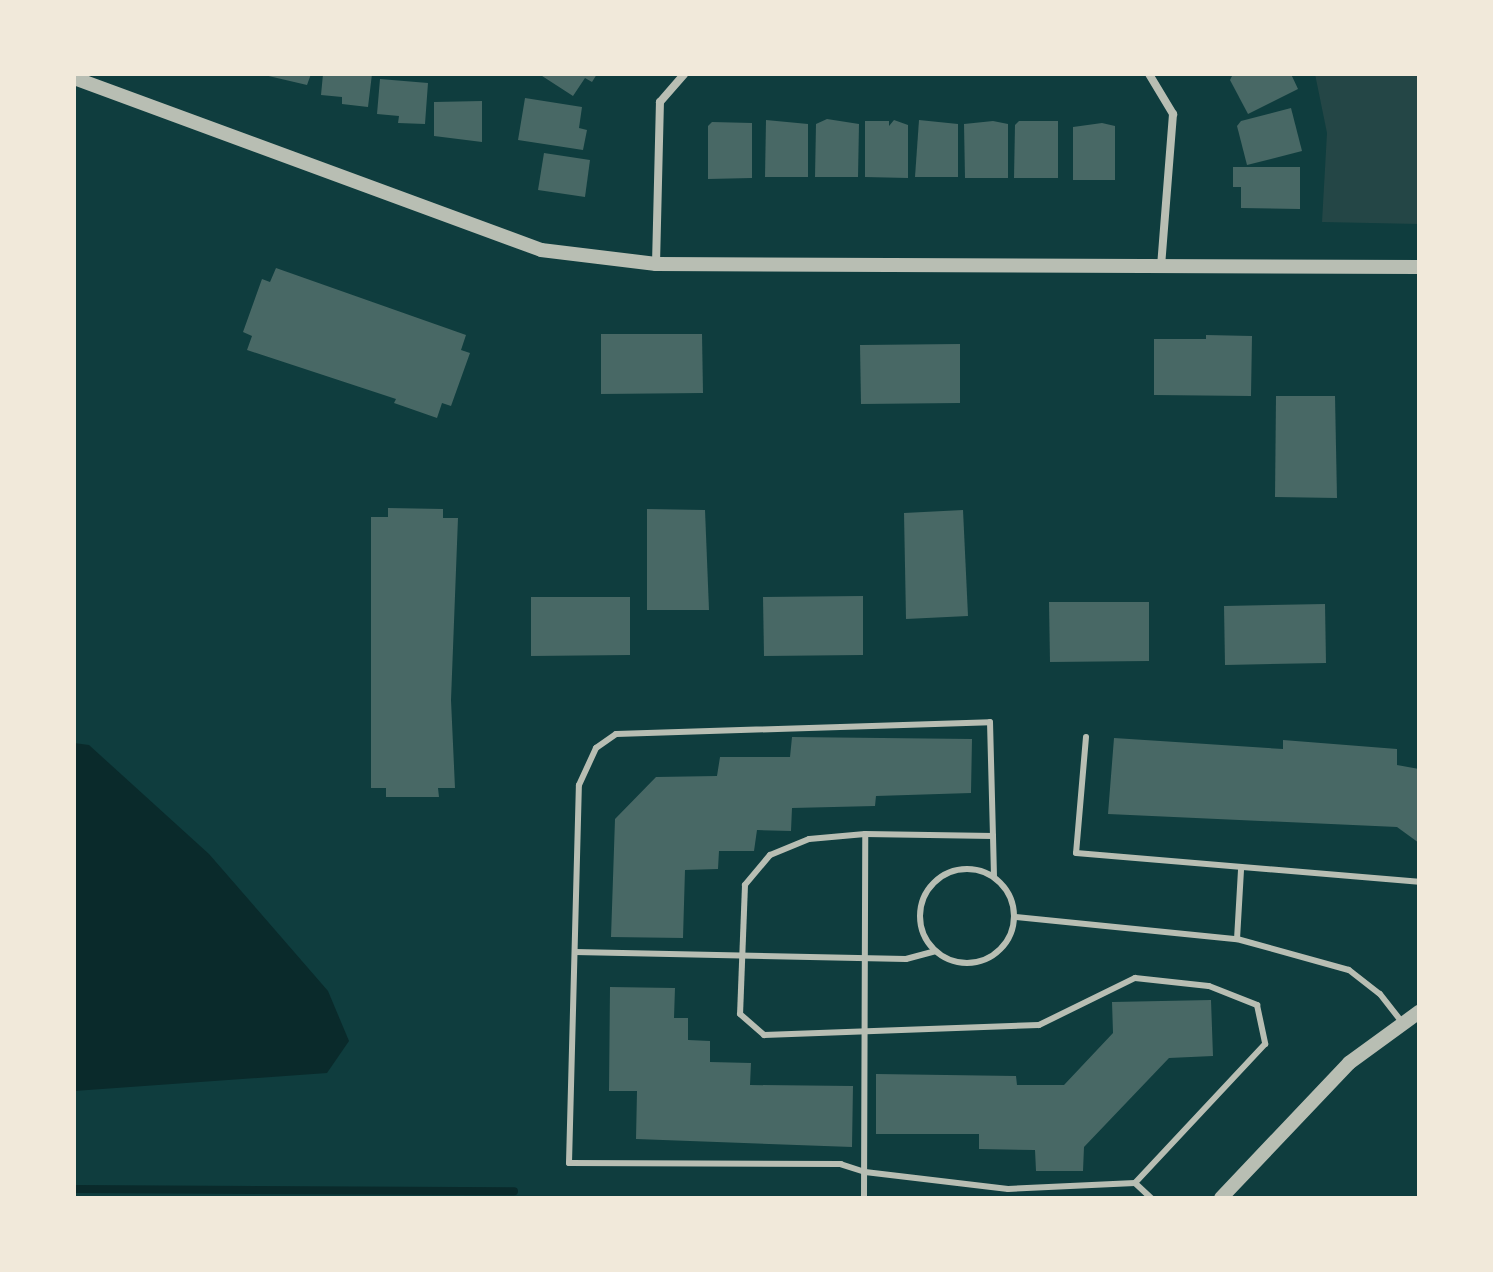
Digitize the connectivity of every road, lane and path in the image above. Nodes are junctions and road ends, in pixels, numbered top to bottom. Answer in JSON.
{"nodes":[{"id":1,"x":684,"y":74,"type":"edge"},
{"id":2,"x":1149,"y":74,"type":"edge"},
{"id":3,"x":74,"y":78,"type":"edge"},
{"id":4,"x":656,"y":264,"type":"junction"},
{"id":5,"x":1161,"y":266,"type":"junction"},
{"id":6,"x":1419,"y":267,"type":"edge"},
{"id":7,"x":1086,"y":737,"type":"dead end"},
{"id":8,"x":865,"y":834,"type":"junction"},
{"id":9,"x":993,"y":836,"type":"junction"},
{"id":10,"x":1241,"y":870,"type":"junction"},
{"id":11,"x":994,"y":877,"type":"junction"},
{"id":12,"x":1419,"y":882,"type":"edge"},
{"id":13,"x":1015,"y":917,"type":"junction"},
{"id":14,"x":1237,"y":939,"type":"junction"},
{"id":15,"x":935,"y":951,"type":"junction"},
{"id":16,"x":575,"y":952,"type":"junction"},
{"id":17,"x":742,"y":955,"type":"junction"},
{"id":18,"x":865,"y":958,"type":"junction"},
{"id":19,"x":1419,"y":1012,"type":"edge"},
{"id":20,"x":1404,"y":1024,"type":"junction"},
{"id":21,"x":864,"y":1035,"type":"junction"},
{"id":22,"x":865,"y":1172,"type":"junction"},
{"id":23,"x":1135,"y":1183,"type":"junction"},
{"id":24,"x":1008,"y":1189,"type":"junction"},
{"id":25,"x":864,"y":1198,"type":"edge"},
{"id":26,"x":1005,"y":1198,"type":"edge"},
{"id":27,"x":1151,"y":1198,"type":"edge"},
{"id":28,"x":1221,"y":1198,"type":"edge"}],
"edges":[{"from":1,"to":4,"type":"street"},
{"from":2,"to":5,"type":"street"},
{"from":3,"to":4,"type":"street"},
{"from":4,"to":5,"type":"street"},
{"from":5,"to":6,"type":"street"},
{"from":7,"to":10,"type":"lane"},
{"from":8,"to":9,"type":"lane"},
{"from":8,"to":17,"type":"lane"},
{"from":8,"to":18,"type":"lane"},
{"from":9,"to":11,"type":"lane"},
{"from":9,"to":16,"type":"lane"},
{"from":10,"to":12,"type":"lane"},
{"from":10,"to":14,"type":"lane"},
{"from":11,"to":13,"type":"lane"},
{"from":11,"to":15,"type":"lane"},
{"from":13,"to":14,"type":"lane"},
{"from":13,"to":15,"type":"lane"},
{"from":14,"to":20,"type":"lane"},
{"from":15,"to":18,"type":"lane"},
{"from":16,"to":17,"type":"lane"},
{"from":16,"to":22,"type":"lane"},
{"from":17,"to":18,"type":"lane"},
{"from":17,"to":21,"type":"lane"},
{"from":18,"to":21,"type":"lane"},
{"from":19,"to":20,"type":"street"},
{"from":20,"to":28,"type":"street"},
{"from":21,"to":22,"type":"lane"},
{"from":21,"to":23,"type":"lane"},
{"from":22,"to":24,"type":"lane"},
{"from":22,"to":25,"type":"lane"},
{"from":23,"to":24,"type":"lane"},
{"from":23,"to":27,"type":"lane"},
{"from":24,"to":26,"type":"lane"}]}
